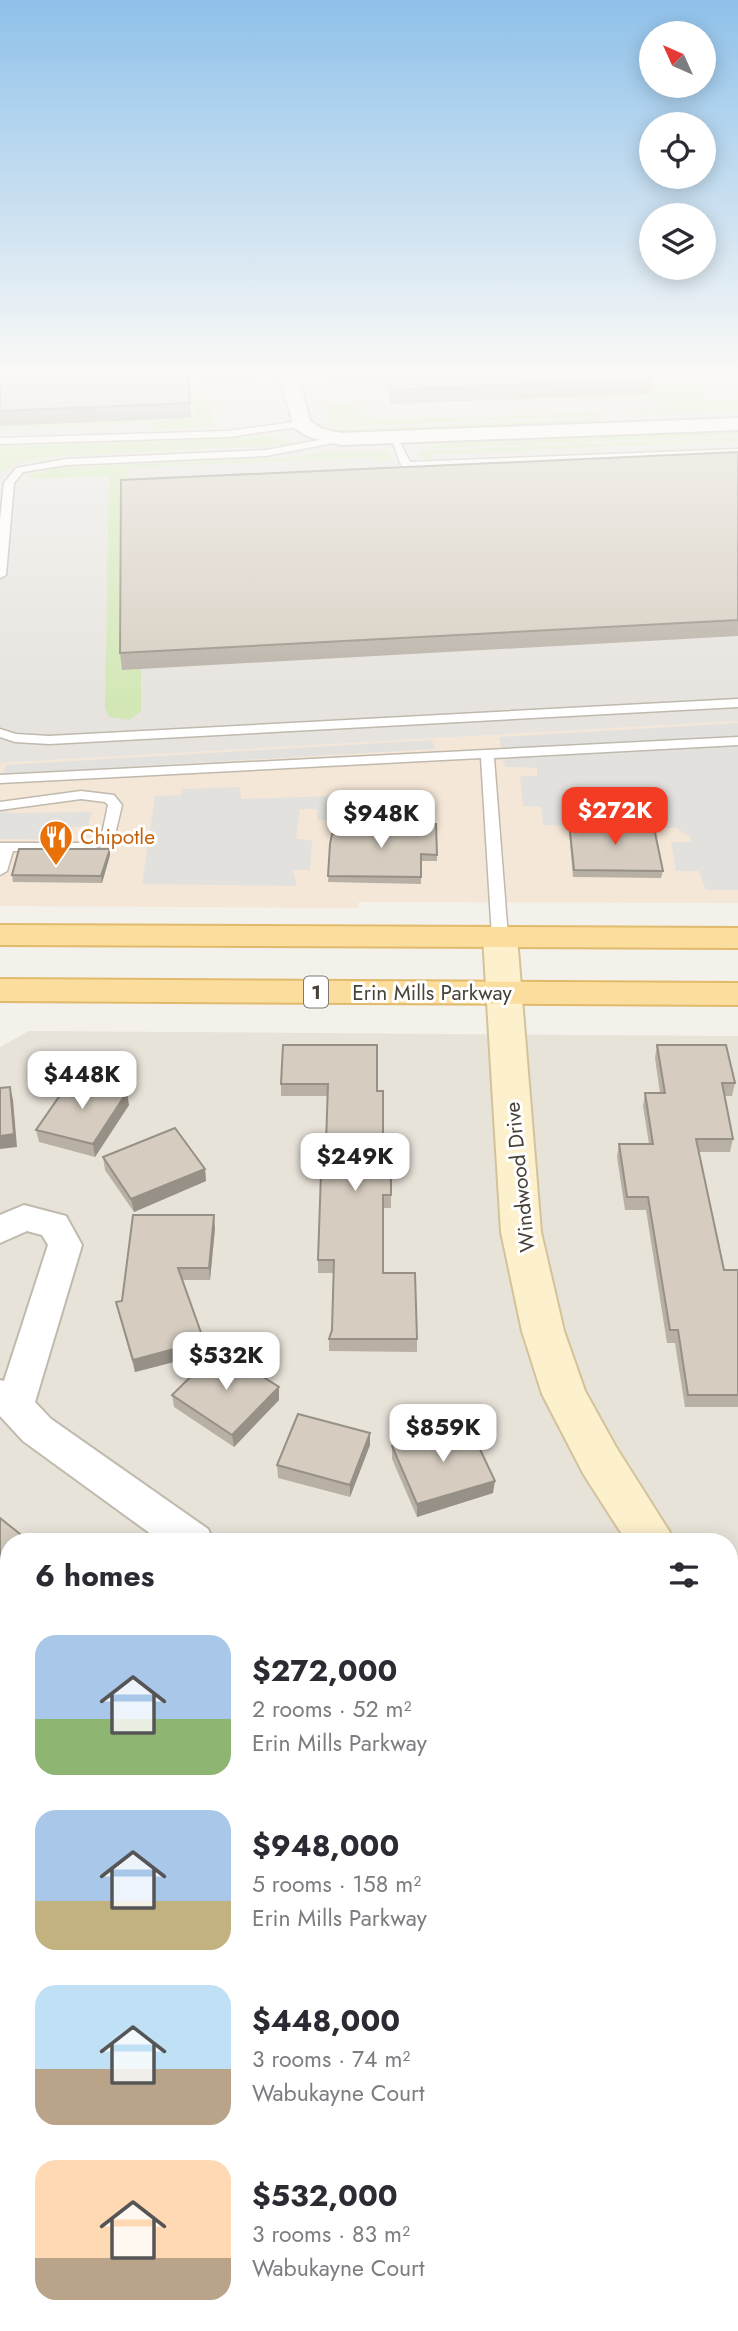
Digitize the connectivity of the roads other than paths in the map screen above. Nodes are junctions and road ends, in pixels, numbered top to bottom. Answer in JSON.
{"nodes":[{"id":1,"x":9,"y":484,"type":"edge"},
{"id":2,"x":0,"y":575,"type":"edge"},
{"id":3,"x":738,"y":703,"type":"edge"},
{"id":4,"x":0,"y":733,"type":"edge"},
{"id":5,"x":738,"y":740,"type":"edge"},
{"id":6,"x":487,"y":754,"type":"junction"},
{"id":7,"x":0,"y":779,"type":"edge"},
{"id":8,"x":0,"y":806,"type":"edge"},
{"id":9,"x":3,"y":847,"type":"edge"},
{"id":10,"x":0,"y":871,"type":"edge"},
{"id":11,"x":0,"y":935,"type":"edge"},
{"id":12,"x":500,"y":937,"type":"junction"},
{"id":13,"x":738,"y":938,"type":"edge"},
{"id":14,"x":0,"y":990,"type":"edge"},
{"id":15,"x":504,"y":993,"type":"junction"},
{"id":16,"x":738,"y":994,"type":"edge"},
{"id":17,"x":0,"y":1230,"type":"edge"},
{"id":18,"x":7,"y":1401,"type":"edge"},
{"id":19,"x":181,"y":1533,"type":"edge"},
{"id":20,"x":637,"y":1533,"type":"edge"}],
"edges":[{"from":1,"to":2,"type":"lane"},
{"from":3,"to":4,"type":"lane"},
{"from":5,"to":6,"type":"lane"},
{"from":6,"to":7,"type":"lane"},
{"from":6,"to":12,"type":"lane"},
{"from":8,"to":9,"type":"lane"},
{"from":9,"to":10,"type":"lane"},
{"from":11,"to":12,"type":"main road"},
{"from":12,"to":13,"type":"main road"},
{"from":12,"to":15,"type":"street","name":"Windwood Drive"},
{"from":14,"to":15,"type":"main road","name":"Erin Mills Parkway","number":"1"},
{"from":15,"to":16,"type":"main road","name":"Erin Mills Parkway","number":"1"},
{"from":15,"to":20,"type":"street","name":"Windwood Drive"},
{"from":17,"to":18,"type":"street"},
{"from":18,"to":19,"type":"street"}]}
